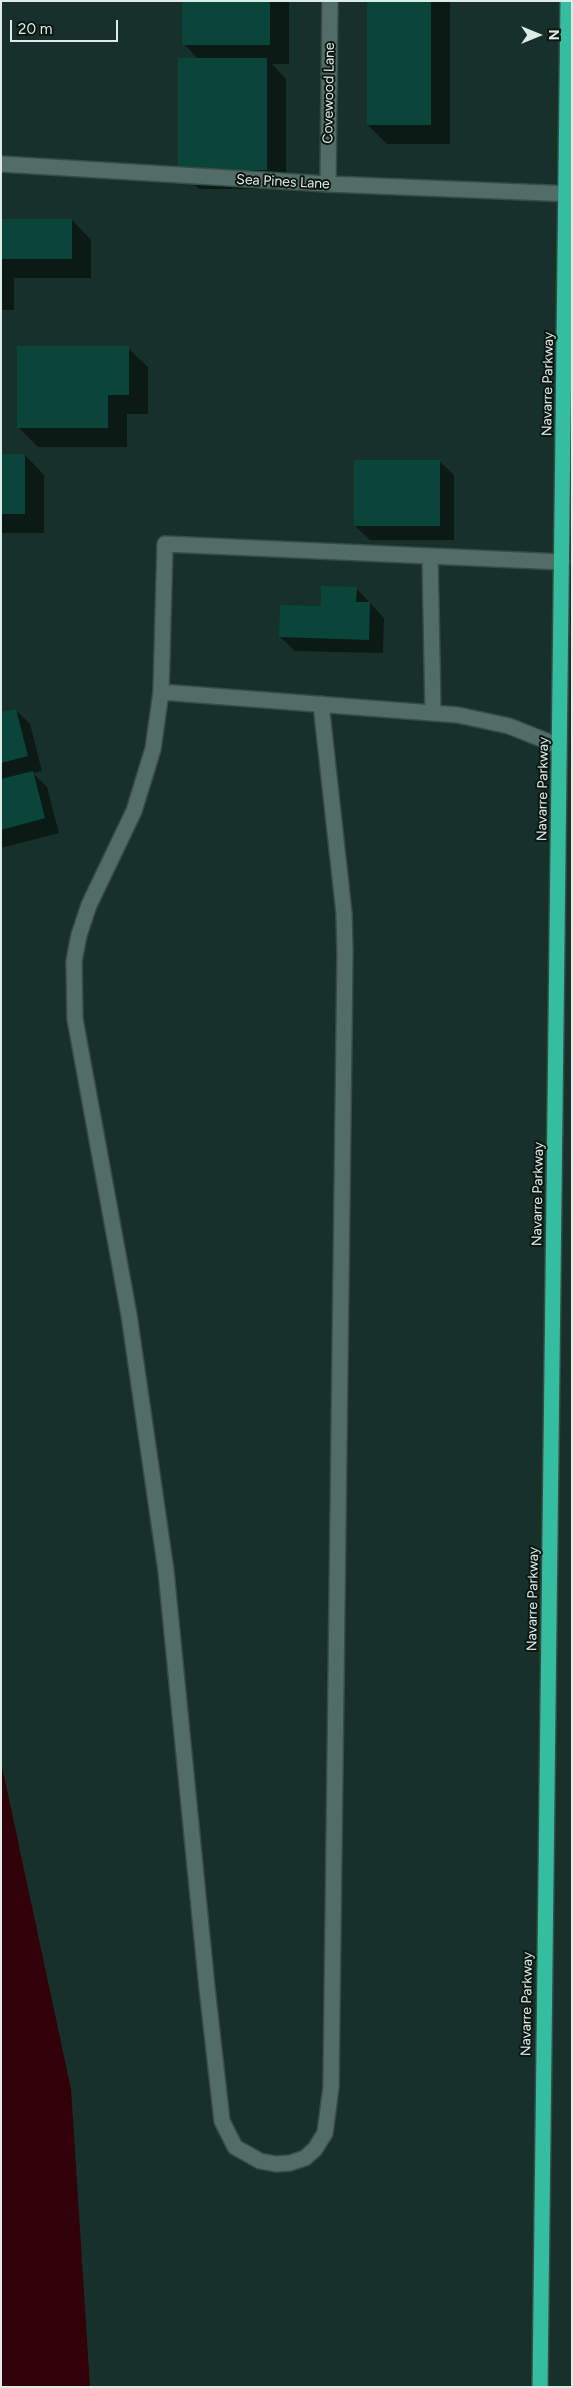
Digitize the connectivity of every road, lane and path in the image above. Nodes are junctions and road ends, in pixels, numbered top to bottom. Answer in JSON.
{"nodes":[{"id":1,"x":330,"y":1,"type":"edge"},
{"id":2,"x":568,"y":1,"type":"edge"},
{"id":3,"x":1,"y":164,"type":"edge"},
{"id":4,"x":328,"y":184,"type":"junction"},
{"id":5,"x":569,"y":194,"type":"edge"},
{"id":6,"x":430,"y":556,"type":"junction"},
{"id":7,"x":562,"y":562,"type":"junction"},
{"id":8,"x":572,"y":576,"type":"edge"},
{"id":9,"x":161,"y":692,"type":"junction"},
{"id":10,"x":321,"y":704,"type":"junction"},
{"id":11,"x":433,"y":713,"type":"junction"},
{"id":12,"x":559,"y":746,"type":"junction"},
{"id":13,"x":540,"y":2387,"type":"edge"}],
"edges":[{"from":1,"to":4,"type":"street","name":"Covewood Lane"},
{"from":2,"to":5,"type":"highway","name":"Navarre Parkway"},
{"from":3,"to":4,"type":"street","name":"Sea Pines Lane"},
{"from":4,"to":5,"type":"street","name":"Sea Pines Lane"},
{"from":5,"to":7,"type":"highway","name":"Navarre Parkway"},
{"from":6,"to":7,"type":"street"},
{"from":6,"to":9,"type":"street"},
{"from":6,"to":11,"type":"street"},
{"from":7,"to":8,"type":"highway"},
{"from":7,"to":12,"type":"highway","name":"Navarre Parkway"},
{"from":9,"to":10,"type":"street"},
{"from":9,"to":10,"type":"street"},
{"from":10,"to":11,"type":"street"},
{"from":11,"to":12,"type":"street"},
{"from":12,"to":13,"type":"highway","name":"Navarre Parkway"}]}
